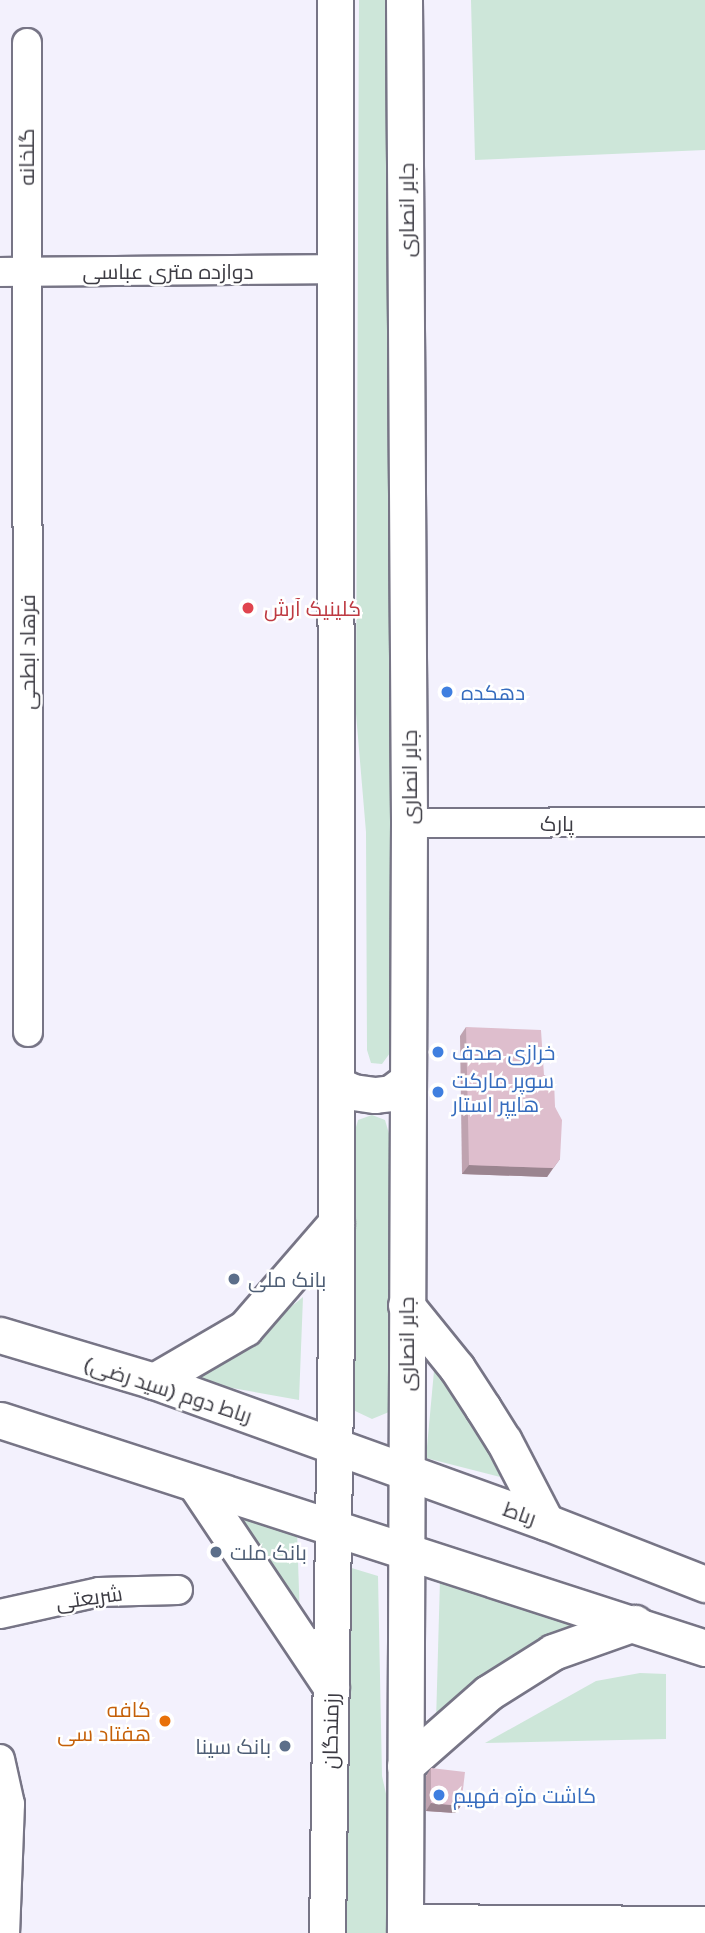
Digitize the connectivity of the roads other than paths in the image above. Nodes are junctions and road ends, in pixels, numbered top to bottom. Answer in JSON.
{"nodes":[{"id":1,"x":335,"y":0,"type":"edge"},
{"id":2,"x":404,"y":0,"type":"edge"},
{"id":3,"x":27,"y":43,"type":"dead end"},
{"id":4,"x":335,"y":269,"type":"junction"},
{"id":5,"x":13,"y":272,"type":"edge"},
{"id":6,"x":705,"y":822,"type":"edge"},
{"id":7,"x":409,"y":823,"type":"junction"},
{"id":8,"x":28,"y":1032,"type":"dead end"},
{"id":9,"x":407,"y":1081,"type":"junction"},
{"id":10,"x":336,"y":1084,"type":"junction"},
{"id":11,"x":336,"y":1223,"type":"junction"},
{"id":12,"x":406,"y":1305,"type":"junction"},
{"id":13,"x":0,"y":1335,"type":"edge"},
{"id":14,"x":154,"y":1381,"type":"junction"},
{"id":15,"x":0,"y":1420,"type":"edge"},
{"id":16,"x":334,"y":1446,"type":"junction"},
{"id":17,"x":405,"y":1473,"type":"junction"},
{"id":18,"x":196,"y":1485,"type":"junction"},
{"id":19,"x":545,"y":1522,"type":"junction"},
{"id":20,"x":333,"y":1530,"type":"junction"},
{"id":21,"x":405,"y":1554,"type":"junction"},
{"id":22,"x":705,"y":1584,"type":"edge"},
{"id":23,"x":178,"y":1590,"type":"dead end"},
{"id":24,"x":0,"y":1614,"type":"edge"},
{"id":25,"x":635,"y":1623,"type":"junction"},
{"id":26,"x":705,"y":1648,"type":"edge"},
{"id":27,"x":331,"y":1687,"type":"junction"},
{"id":28,"x":0,"y":1759,"type":"edge"},
{"id":29,"x":405,"y":1766,"type":"junction"},
{"id":30,"x":5,"y":1804,"type":"edge"},
{"id":31,"x":705,"y":1921,"type":"edge"},
{"id":32,"x":405,"y":1926,"type":"edge"},
{"id":33,"x":5,"y":1933,"type":"edge"},
{"id":34,"x":327,"y":1933,"type":"edge"}],
"edges":[{"from":1,"to":4,"type":"main road"},
{"from":2,"to":7,"type":"main road","name":"جابر انصاری"},
{"from":3,"to":5,"type":"street","name":"گلخانه"},
{"from":4,"to":5,"type":"street","name":"دوازده متری عباسی"},
{"from":4,"to":10,"type":"main road"},
{"from":5,"to":8,"type":"street","name":"فرهاد ابطحی"},
{"from":6,"to":7,"type":"street","name":"پارک"},
{"from":7,"to":9,"type":"main road","name":"جابر انصاری"},
{"from":9,"to":10,"type":"main road"},
{"from":9,"to":12,"type":"main road","name":"جابر انصاری"},
{"from":10,"to":11,"type":"main road"},
{"from":11,"to":14,"type":"main road"},
{"from":11,"to":16,"type":"main road"},
{"from":12,"to":17,"type":"main road","name":"جابر انصاری"},
{"from":12,"to":19,"type":"main road"},
{"from":13,"to":14,"type":"main road","name":"رباط دوم (سید رضی)"},
{"from":14,"to":16,"type":"main road","name":"رباط دوم (سید رضی)"},
{"from":15,"to":18,"type":"main road"},
{"from":16,"to":17,"type":"main road","name":"رباط"},
{"from":16,"to":20,"type":"main road"},
{"from":17,"to":19,"type":"main road","name":"رباط"},
{"from":17,"to":21,"type":"main road","name":"جابر انصاری"},
{"from":18,"to":20,"type":"main road"},
{"from":18,"to":27,"type":"main road"},
{"from":19,"to":22,"type":"main road","name":"رباط"},
{"from":20,"to":21,"type":"main road"},
{"from":20,"to":27,"type":"main road","name":"رزمندگان"},
{"from":21,"to":25,"type":"main road"},
{"from":21,"to":29,"type":"main road"},
{"from":23,"to":24,"type":"street","name":"شریعتی"},
{"from":25,"to":26,"type":"main road"},
{"from":25,"to":29,"type":"main road"},
{"from":27,"to":34,"type":"main road","name":"رزمندگان"},
{"from":28,"to":30,"type":"street"},
{"from":29,"to":32,"type":"main road"},
{"from":30,"to":33,"type":"street"},
{"from":31,"to":32,"type":"street"}]}
